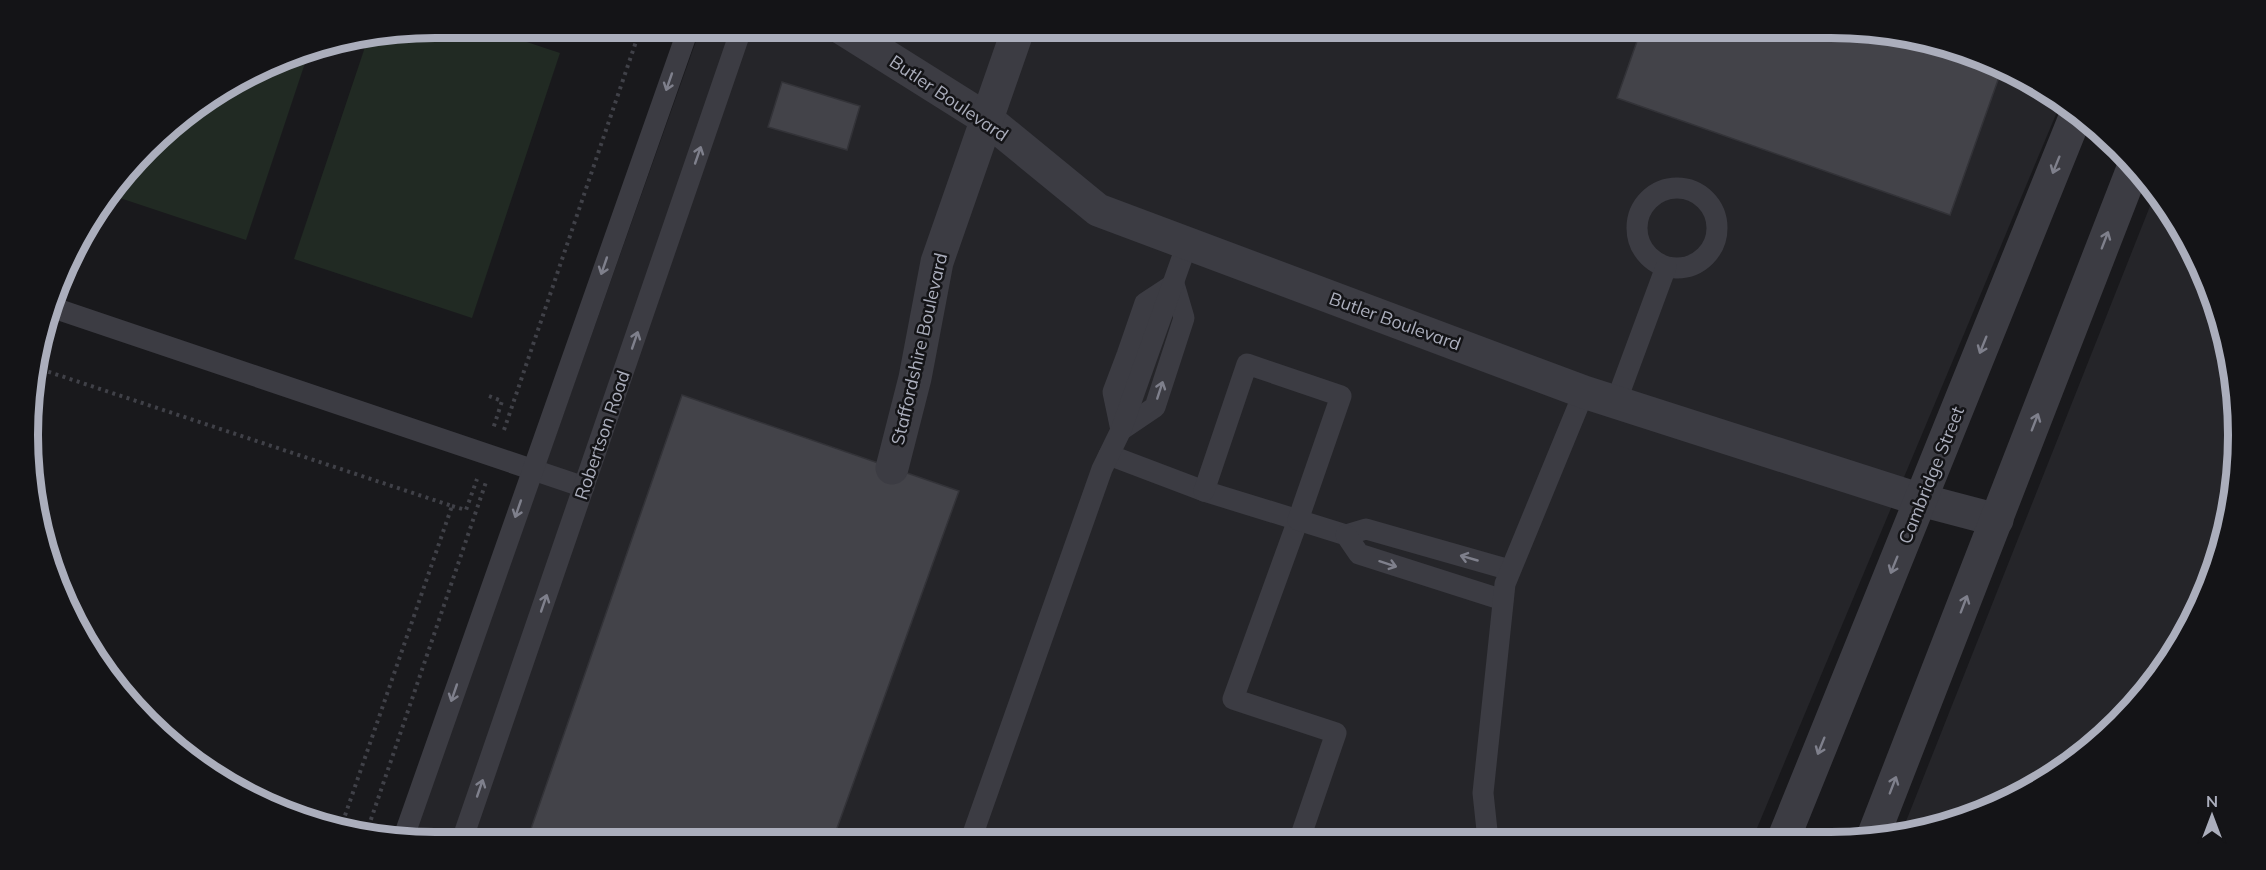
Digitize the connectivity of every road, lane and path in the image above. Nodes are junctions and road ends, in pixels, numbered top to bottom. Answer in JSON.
{"nodes":[{"id":1,"x":684,"y":38,"type":"edge"},
{"id":2,"x":738,"y":38,"type":"edge"},
{"id":3,"x":858,"y":38,"type":"edge"},
{"id":4,"x":1015,"y":38,"type":"edge"},
{"id":5,"x":988,"y":120,"type":"junction"},
{"id":6,"x":2074,"y":121,"type":"edge"},
{"id":7,"x":2131,"y":174,"type":"edge"},
{"id":8,"x":1187,"y":244,"type":"junction"},
{"id":9,"x":1666,"y":267,"type":"dead end"},
{"id":10,"x":58,"y":309,"type":"edge"},
{"id":11,"x":43,"y":370,"type":"edge"},
{"id":12,"x":1584,"y":392,"type":"junction"},
{"id":13,"x":1616,"y":402,"type":"junction"},
{"id":14,"x":1109,"y":454,"type":"junction"},
{"id":15,"x":892,"y":468,"type":"dead end"},
{"id":16,"x":532,"y":469,"type":"junction"},
{"id":17,"x":584,"y":487,"type":"junction"},
{"id":18,"x":1204,"y":491,"type":"junction"},
{"id":19,"x":1921,"y":500,"type":"junction"},
{"id":20,"x":1298,"y":520,"type":"junction"},
{"id":21,"x":1997,"y":520,"type":"junction"},
{"id":22,"x":1346,"y":535,"type":"junction"},
{"id":23,"x":1510,"y":570,"type":"junction"},
{"id":24,"x":1503,"y":600,"type":"junction"},
{"id":25,"x":343,"y":822,"type":"edge"},
{"id":26,"x":1876,"y":830,"type":"edge"},
{"id":27,"x":406,"y":832,"type":"edge"},
{"id":28,"x":465,"y":832,"type":"edge"},
{"id":29,"x":974,"y":832,"type":"edge"},
{"id":30,"x":1302,"y":832,"type":"edge"},
{"id":31,"x":1487,"y":832,"type":"edge"},
{"id":32,"x":1786,"y":832,"type":"edge"}],
"edges":[{"from":1,"to":16,"type":"lane","one_way":true},
{"from":17,"to":2,"type":"lane","name":"Robertson Road","one_way":true},
{"from":3,"to":5,"type":"street","name":"Butler Boulevard"},
{"from":4,"to":5,"type":"street","name":"Staffordshire Boulevard"},
{"from":5,"to":8,"type":"street","name":"Butler Boulevard"},
{"from":5,"to":15,"type":"street","name":"Staffordshire Boulevard"},
{"from":6,"to":19,"type":"street","name":"Cambridge Street","one_way":true},
{"from":21,"to":7,"type":"street","one_way":true},
{"from":8,"to":12,"type":"street","name":"Butler Boulevard"},
{"from":8,"to":14,"type":"lane"},
{"from":9,"to":13,"type":"lane"},
{"from":10,"to":16,"type":"lane"},
{"from":11,"to":25,"type":"path"},
{"from":12,"to":13,"type":"street","name":"Butler Boulevard"},
{"from":12,"to":23,"type":"lane"},
{"from":13,"to":19,"type":"street","name":"Butler Boulevard"},
{"from":14,"to":18,"type":"lane"},
{"from":14,"to":29,"type":"lane"},
{"from":16,"to":17,"type":"lane"},
{"from":16,"to":27,"type":"lane","one_way":true},
{"from":28,"to":17,"type":"lane","name":"Robertson Road","one_way":true},
{"from":18,"to":20,"type":"lane"},
{"from":18,"to":20,"type":"lane"},
{"from":19,"to":21,"type":"street","name":"Butler Boulevard"},
{"from":19,"to":32,"type":"street","name":"Cambridge Street","one_way":true},
{"from":20,"to":22,"type":"lane"},
{"from":20,"to":30,"type":"lane"},
{"from":26,"to":21,"type":"street","one_way":true},
{"from":23,"to":22,"type":"lane","one_way":true},
{"from":22,"to":24,"type":"lane","one_way":true},
{"from":23,"to":24,"type":"lane"},
{"from":24,"to":31,"type":"lane"}]}
